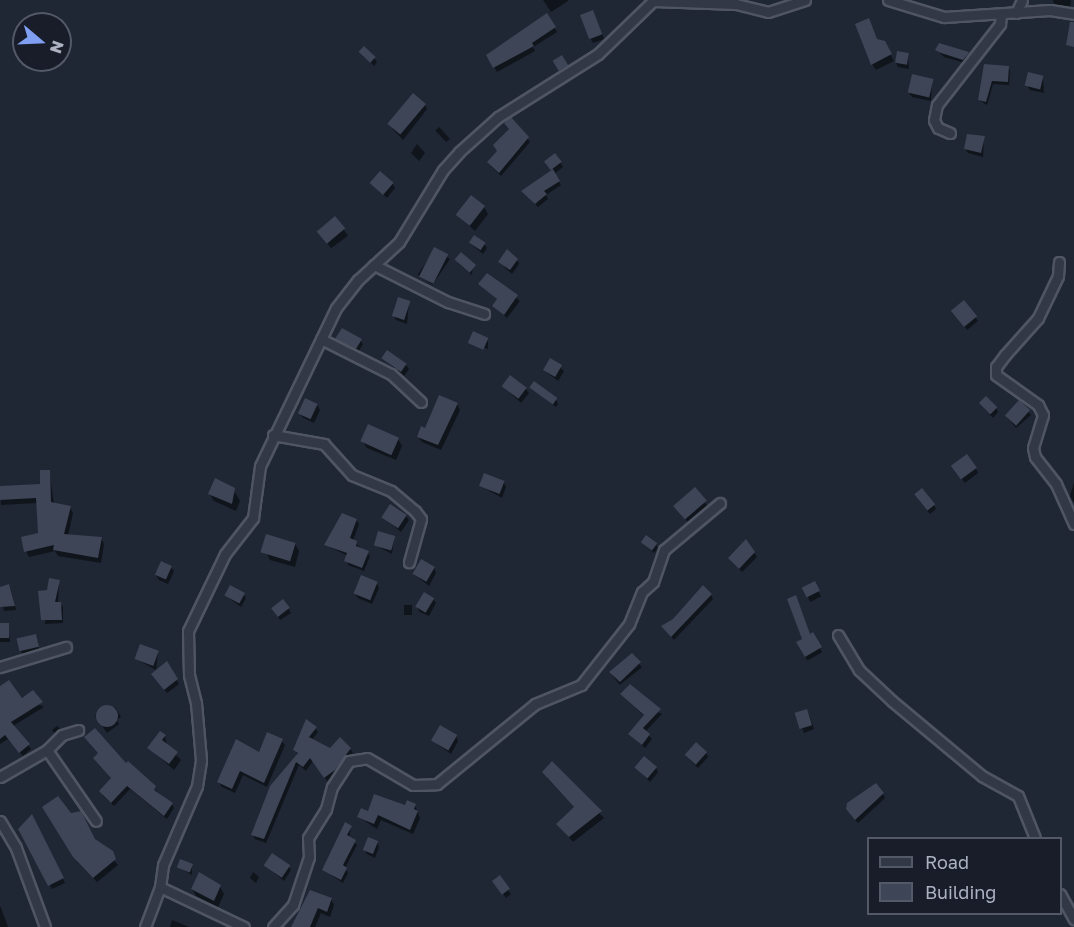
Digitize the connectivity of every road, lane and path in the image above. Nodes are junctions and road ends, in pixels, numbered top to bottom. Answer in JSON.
{"nodes":[{"id":1,"x":654,"y":0,"type":"edge"},
{"id":2,"x":805,"y":0,"type":"edge"},
{"id":3,"x":888,"y":0,"type":"edge"},
{"id":4,"x":1022,"y":0,"type":"edge"},
{"id":5,"x":1016,"y":13,"type":"junction"},
{"id":6,"x":1074,"y":14,"type":"edge"},
{"id":7,"x":1001,"y":15,"type":"junction"},
{"id":8,"x":950,"y":133,"type":"dead end"},
{"id":9,"x":1059,"y":262,"type":"dead end"},
{"id":10,"x":374,"y":265,"type":"junction"},
{"id":11,"x":484,"y":314,"type":"dead end"},
{"id":12,"x":321,"y":339,"type":"junction"},
{"id":13,"x":421,"y":402,"type":"dead end"},
{"id":14,"x":273,"y":435,"type":"junction"},
{"id":15,"x":720,"y":502,"type":"dead end"},
{"id":16,"x":1074,"y":524,"type":"edge"},
{"id":17,"x":409,"y":562,"type":"dead end"},
{"id":18,"x":838,"y":635,"type":"dead end"},
{"id":19,"x":66,"y":647,"type":"dead end"},
{"id":20,"x":0,"y":667,"type":"edge"},
{"id":21,"x":78,"y":730,"type":"dead end"},
{"id":22,"x":47,"y":750,"type":"junction"},
{"id":23,"x":0,"y":777,"type":"edge"},
{"id":24,"x":0,"y":821,"type":"edge"},
{"id":25,"x":96,"y":821,"type":"dead end"},
{"id":26,"x":1035,"y":837,"type":"edge"},
{"id":27,"x":160,"y":888,"type":"junction"},
{"id":28,"x":1062,"y":898,"type":"edge"},
{"id":29,"x":1074,"y":920,"type":"edge"},
{"id":30,"x":45,"y":927,"type":"edge"},
{"id":31,"x":145,"y":927,"type":"edge"},
{"id":32,"x":244,"y":927,"type":"edge"},
{"id":33,"x":273,"y":927,"type":"edge"}],
"edges":[{"from":1,"to":2,"type":"street"},
{"from":1,"to":10,"type":"street"},
{"from":3,"to":7,"type":"street"},
{"from":4,"to":5,"type":"street"},
{"from":5,"to":6,"type":"street"},
{"from":5,"to":7,"type":"street"},
{"from":7,"to":8,"type":"street"},
{"from":9,"to":16,"type":"street"},
{"from":10,"to":11,"type":"street"},
{"from":10,"to":12,"type":"street"},
{"from":12,"to":13,"type":"street"},
{"from":12,"to":14,"type":"street"},
{"from":14,"to":17,"type":"street"},
{"from":14,"to":27,"type":"street"},
{"from":15,"to":33,"type":"street"},
{"from":18,"to":26,"type":"street"},
{"from":19,"to":20,"type":"street"},
{"from":21,"to":22,"type":"street"},
{"from":22,"to":23,"type":"street"},
{"from":22,"to":25,"type":"street"},
{"from":24,"to":30,"type":"street"},
{"from":27,"to":31,"type":"street"},
{"from":27,"to":32,"type":"street"},
{"from":28,"to":29,"type":"street"}]}
